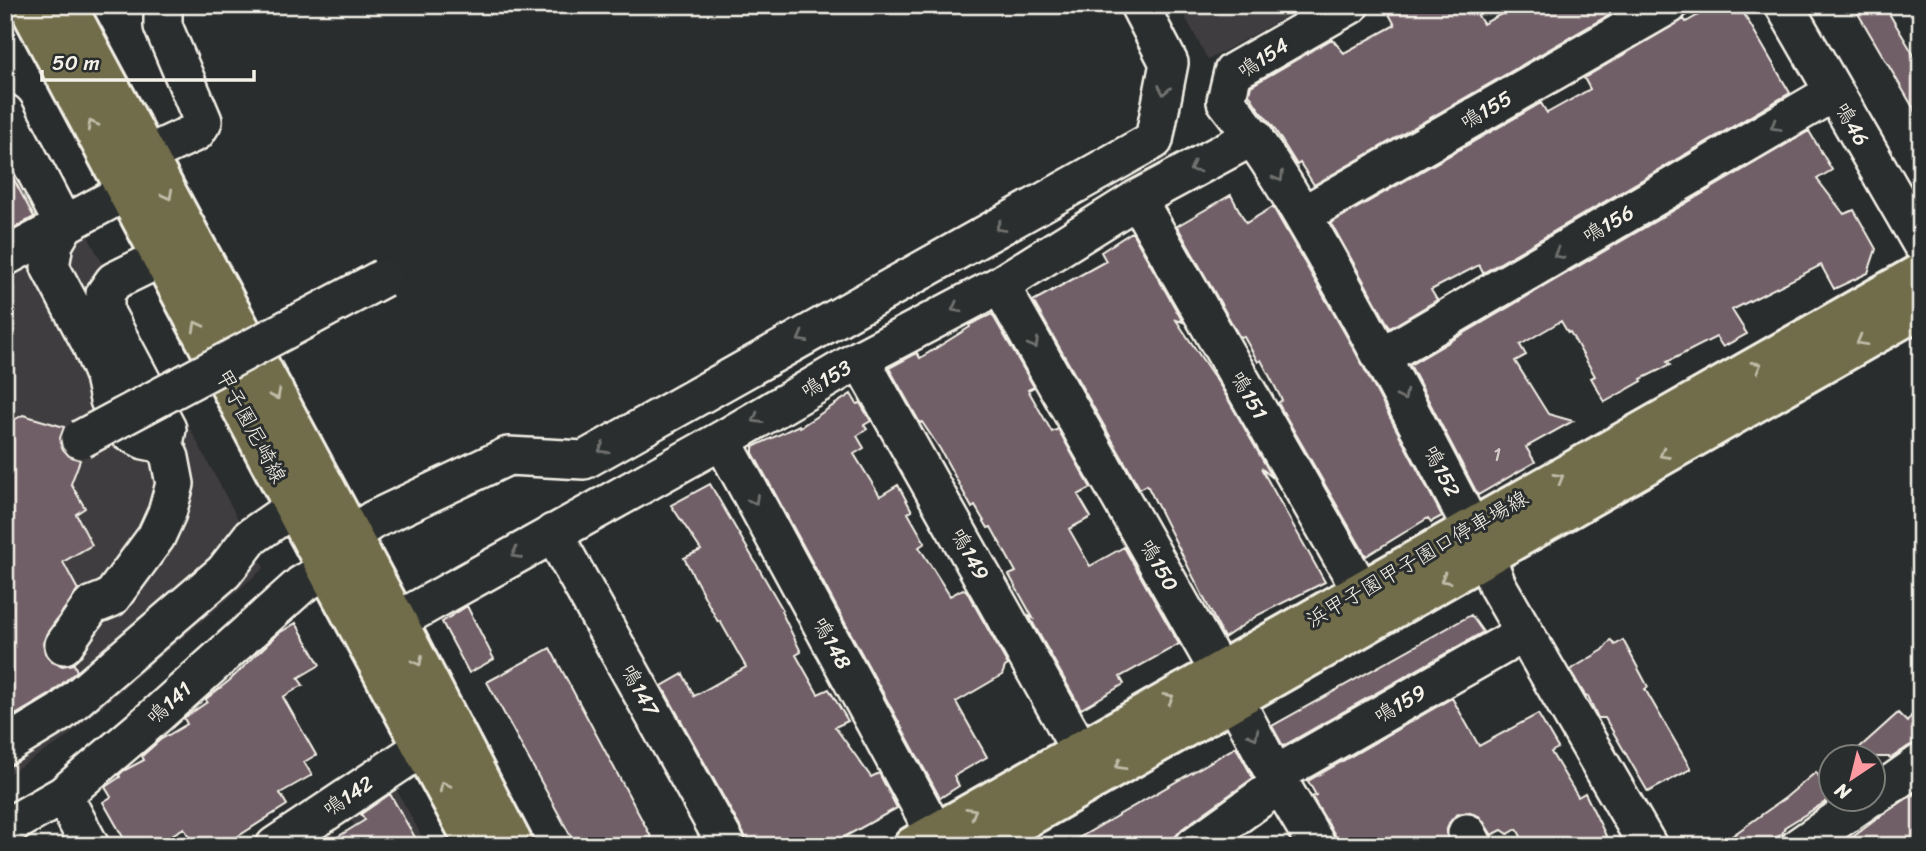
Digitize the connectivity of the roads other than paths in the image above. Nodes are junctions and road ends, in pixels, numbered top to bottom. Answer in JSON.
{"nodes":[{"id":1,"x":28,"y":5,"type":"edge"},
{"id":2,"x":66,"y":5,"type":"edge"},
{"id":3,"x":163,"y":5,"type":"edge"},
{"id":4,"x":1139,"y":5,"type":"edge"},
{"id":5,"x":1350,"y":5,"type":"edge"},
{"id":6,"x":1669,"y":5,"type":"edge"},
{"id":7,"x":1784,"y":5,"type":"edge"},
{"id":8,"x":1834,"y":92,"type":"junction"},
{"id":9,"x":1226,"y":100,"type":"joint"},
{"id":10,"x":5,"y":113,"type":"edge"},
{"id":11,"x":1254,"y":136,"type":"junction"},
{"id":12,"x":146,"y":155,"type":"junction"},
{"id":13,"x":127,"y":191,"type":"junction"},
{"id":14,"x":1137,"y":199,"type":"junction"},
{"id":15,"x":1303,"y":215,"type":"junction"},
{"id":16,"x":64,"y":226,"type":"junction"},
{"id":17,"x":1921,"y":243,"type":"edge"},
{"id":18,"x":5,"y":257,"type":"edge"},
{"id":19,"x":161,"y":258,"type":"junction"},
{"id":20,"x":1921,"y":273,"type":"edge"},
{"id":21,"x":383,"y":278,"type":"dead end"},
{"id":22,"x":1000,"y":285,"type":"junction"},
{"id":23,"x":1921,"y":308,"type":"edge"},
{"id":24,"x":1382,"y":356,"type":"junction"},
{"id":25,"x":860,"y":359,"type":"junction"},
{"id":26,"x":81,"y":439,"type":"dead end"},
{"id":27,"x":722,"y":440,"type":"junction"},
{"id":28,"x":164,"y":444,"type":"junction"},
{"id":29,"x":294,"y":507,"type":"junction"},
{"id":30,"x":553,"y":533,"type":"junction"},
{"id":31,"x":351,"y":535,"type":"junction"},
{"id":32,"x":1478,"y":542,"type":"junction"},
{"id":33,"x":327,"y":569,"type":"junction"},
{"id":34,"x":1362,"y":592,"type":"junction"},
{"id":35,"x":397,"y":621,"type":"junction"},
{"id":36,"x":1524,"y":633,"type":"junction"},
{"id":37,"x":69,"y":656,"type":"dead end"},
{"id":38,"x":1227,"y":685,"type":"junction"},
{"id":39,"x":5,"y":746,"type":"edge"},
{"id":40,"x":423,"y":747,"type":"junction"},
{"id":41,"x":1080,"y":750,"type":"junction"},
{"id":42,"x":1921,"y":763,"type":"edge"},
{"id":43,"x":1277,"y":780,"type":"junction"},
{"id":44,"x":1888,"y":785,"type":"edge"},
{"id":45,"x":63,"y":795,"type":"junction"},
{"id":46,"x":1849,"y":812,"type":"edge"},
{"id":47,"x":5,"y":828,"type":"edge"},
{"id":48,"x":930,"y":842,"type":"edge"},
{"id":49,"x":90,"y":846,"type":"edge"},
{"id":50,"x":275,"y":846,"type":"edge"},
{"id":51,"x":476,"y":846,"type":"edge"},
{"id":52,"x":514,"y":846,"type":"edge"},
{"id":53,"x":727,"y":846,"type":"edge"},
{"id":54,"x":977,"y":846,"type":"edge"},
{"id":55,"x":1194,"y":846,"type":"edge"},
{"id":56,"x":1317,"y":846,"type":"edge"},
{"id":57,"x":1648,"y":846,"type":"edge"},
{"id":58,"x":1800,"y":846,"type":"edge"}],
"edges":[{"from":13,"to":1,"type":"main road","name":"甲子園尼崎線","one_way":true},
{"from":2,"to":12,"type":"main road","name":"甲子園尼崎線"},
{"from":3,"to":12,"type":"street"},
{"from":4,"to":31,"type":"street","one_way":true},
{"from":5,"to":9,"type":"street","name":"鳴154"},
{"from":6,"to":15,"type":"street","name":"鳴155"},
{"from":7,"to":8,"type":"street","name":"鳴46"},
{"from":8,"to":17,"type":"street","name":"鳴46"},
{"from":8,"to":24,"type":"street","name":"鳴156","one_way":true},
{"from":9,"to":11,"type":"street","name":"鳴152"},
{"from":10,"to":16,"type":"street"},
{"from":11,"to":14,"type":"street","name":"鳴153","one_way":true},
{"from":11,"to":15,"type":"street","name":"鳴152","one_way":true},
{"from":12,"to":31,"type":"main road","name":"甲子園尼崎線","one_way":true},
{"from":13,"to":16,"type":"street"},
{"from":13,"to":19,"type":"main road","name":"甲子園尼崎線"},
{"from":14,"to":22,"type":"street","name":"鳴153"},
{"from":14,"to":34,"type":"street","name":"鳴151"},
{"from":15,"to":24,"type":"street","name":"鳴152"},
{"from":16,"to":18,"type":"street"},
{"from":16,"to":28,"type":"street"},
{"from":19,"to":28,"type":"street"},
{"from":29,"to":19,"type":"main road","name":"甲子園尼崎線","one_way":true},
{"from":32,"to":20,"type":"main road","name":"浜甲子園甲子園口停車場線","one_way":true},
{"from":21,"to":26,"type":"street","bridge":true},
{"from":22,"to":25,"type":"street","name":"鳴153","one_way":true},
{"from":22,"to":38,"type":"street","name":"鳴150","one_way":true},
{"from":23,"to":32,"type":"main road","name":"浜甲子園甲子園口停車場線","one_way":true},
{"from":24,"to":32,"type":"street","name":"鳴152","one_way":true},
{"from":25,"to":27,"type":"street","name":"鳴153","one_way":true},
{"from":25,"to":41,"type":"street","name":"鳴149"},
{"from":27,"to":30,"type":"street","name":"鳴153"},
{"from":27,"to":48,"type":"street","name":"鳴148","one_way":true},
{"from":28,"to":37,"type":"street"},
{"from":29,"to":33,"type":"main road","name":"甲子園尼崎線"},
{"from":29,"to":39,"type":"street"},
{"from":30,"to":35,"type":"street","name":"鳴153","one_way":true},
{"from":30,"to":53,"type":"street","name":"鳴147"},
{"from":31,"to":35,"type":"main road","name":"甲子園尼崎線"},
{"from":32,"to":34,"type":"main road","name":"浜甲子園甲子園口停車場線"},
{"from":32,"to":36,"type":"street","name":"鳴152"},
{"from":32,"to":38,"type":"main road","name":"浜甲子園甲子園口停車場線","one_way":true},
{"from":33,"to":40,"type":"main road","name":"甲子園尼崎線"},
{"from":33,"to":45,"type":"street","name":"鳴141"},
{"from":34,"to":38,"type":"main road","name":"浜甲子園甲子園口停車場線"},
{"from":35,"to":52,"type":"main road","name":"甲子園尼崎線","one_way":true},
{"from":36,"to":43,"type":"street","name":"鳴159"},
{"from":36,"to":57,"type":"street","name":"鳴152"},
{"from":41,"to":38,"type":"main road","name":"浜甲子園甲子園口停車場線","one_way":true},
{"from":38,"to":43,"type":"street","name":"鳴150","one_way":true},
{"from":38,"to":54,"type":"main road","name":"浜甲子園甲子園口停車場線","one_way":true},
{"from":40,"to":50,"type":"street","name":"鳴142"},
{"from":51,"to":40,"type":"main road","name":"甲子園尼崎線","one_way":true},
{"from":48,"to":41,"type":"main road","name":"浜甲子園甲子園口停車場線","one_way":true},
{"from":42,"to":44,"type":"street"},
{"from":43,"to":55,"type":"street","name":"鳴159"},
{"from":43,"to":56,"type":"street","name":"鳴150"},
{"from":45,"to":47,"type":"street","name":"鳴141"},
{"from":45,"to":49,"type":"street"},
{"from":46,"to":58,"type":"street"}]}
